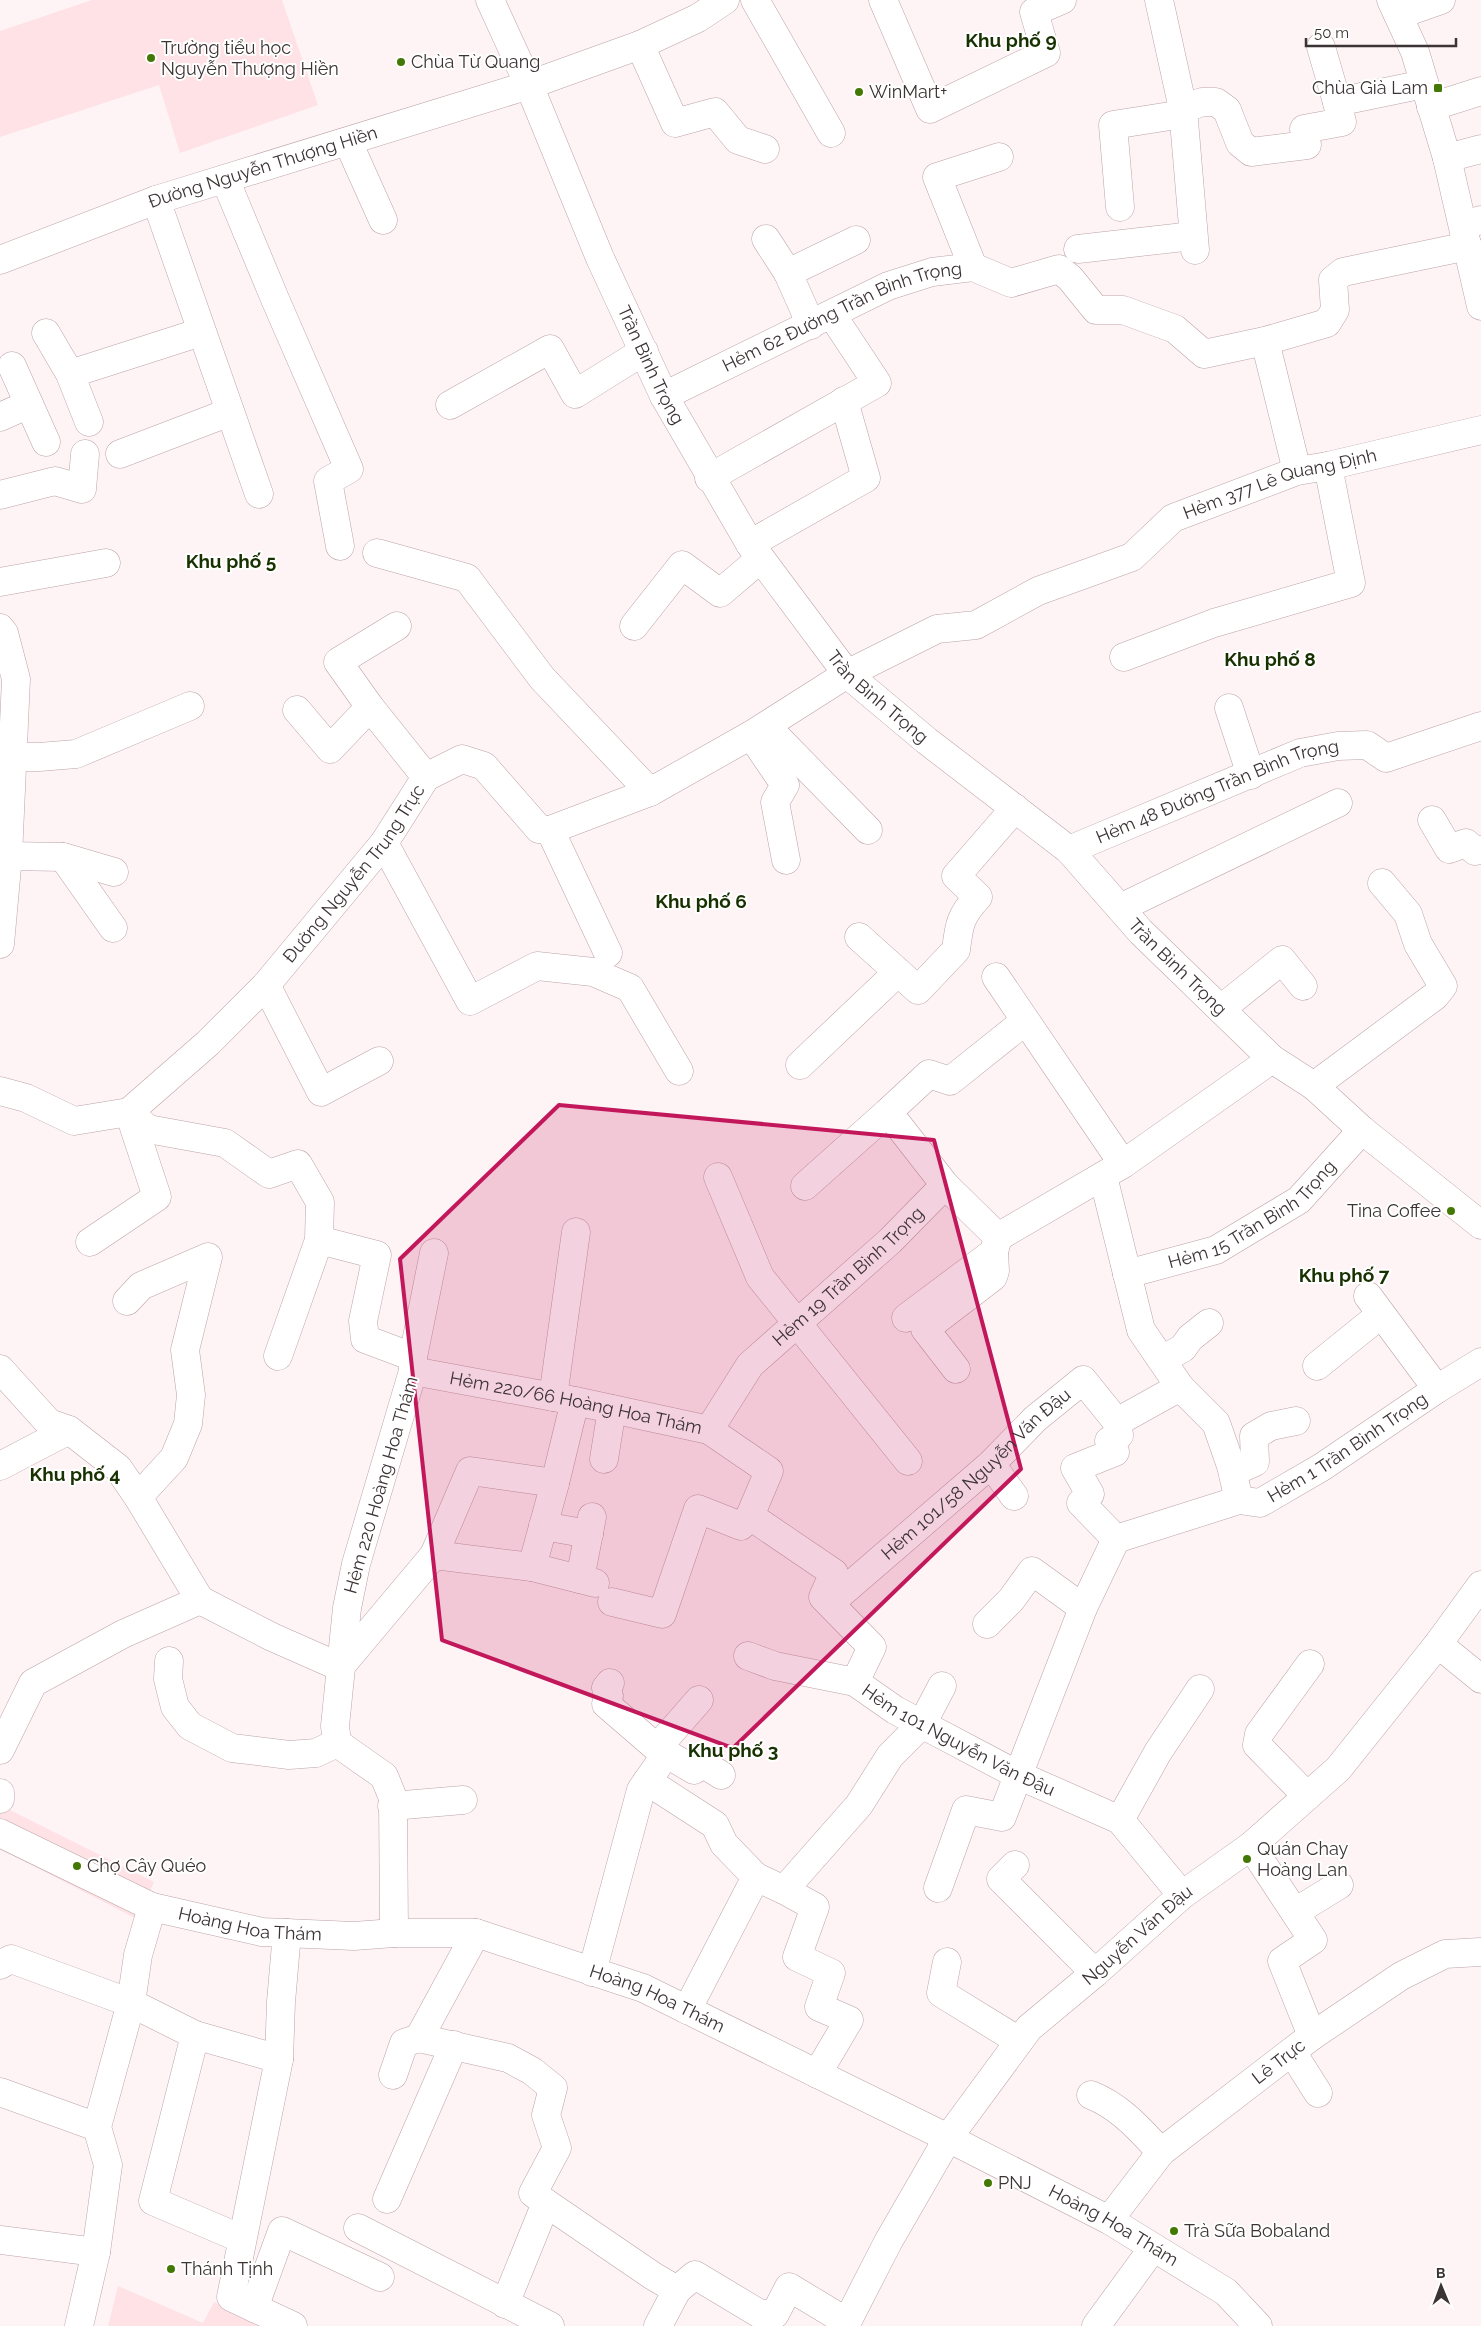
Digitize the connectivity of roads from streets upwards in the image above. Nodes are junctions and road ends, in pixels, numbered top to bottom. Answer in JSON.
{"nodes":[{"id":1,"x":490,"y":0,"type":"edge"},
{"id":2,"x":725,"y":0,"type":"edge"},
{"id":3,"x":755,"y":0,"type":"edge"},
{"id":4,"x":883,"y":0,"type":"edge"},
{"id":5,"x":1062,"y":0,"type":"edge"},
{"id":6,"x":1160,"y":0,"type":"edge"},
{"id":7,"x":1441,"y":0,"type":"edge"},
{"id":8,"x":1026,"y":6,"type":"edge"},
{"id":9,"x":1395,"y":7,"type":"edge"},
{"id":10,"x":640,"y":45,"type":"junction"},
{"id":11,"x":1321,"y":47,"type":"dead end"},
{"id":12,"x":529,"y":85,"type":"junction"},
{"id":13,"x":1481,"y":91,"type":"edge"},
{"id":14,"x":1428,"y":96,"type":"junction"},
{"id":15,"x":1337,"y":102,"type":"junction"},
{"id":16,"x":1183,"y":112,"type":"junction"},
{"id":17,"x":831,"y":133,"type":"dead end"},
{"id":18,"x":348,"y":142,"type":"junction"},
{"id":19,"x":765,"y":149,"type":"dead end"},
{"id":20,"x":1481,"y":149,"type":"edge"},
{"id":21,"x":999,"y":156,"type":"dead end"},
{"id":22,"x":1447,"y":158,"type":"junction"},
{"id":23,"x":225,"y":179,"type":"junction"},
{"id":24,"x":156,"y":200,"type":"junction"},
{"id":25,"x":1120,"y":207,"type":"dead end"},
{"id":26,"x":383,"y":220,"type":"dead end"},
{"id":27,"x":1471,"y":230,"type":"edge"},
{"id":28,"x":766,"y":239,"type":"dead end"},
{"id":29,"x":856,"y":240,"type":"dead end"},
{"id":30,"x":1078,"y":249,"type":"dead end"},
{"id":31,"x":0,"y":260,"type":"edge"},
{"id":32,"x":973,"y":268,"type":"junction"},
{"id":33,"x":788,"y":273,"type":"junction"},
{"id":34,"x":1481,"y":306,"type":"edge"},
{"id":35,"x":822,"y":320,"type":"junction"},
{"id":36,"x":201,"y":332,"type":"junction"},
{"id":37,"x":46,"y":333,"type":"dead end"},
{"id":38,"x":1266,"y":341,"type":"junction"},
{"id":39,"x":644,"y":351,"type":"junction"},
{"id":40,"x":12,"y":366,"type":"dead end"},
{"id":41,"x":70,"y":374,"type":"junction"},
{"id":42,"x":664,"y":396,"type":"junction"},
{"id":43,"x":844,"y":401,"type":"junction"},
{"id":44,"x":29,"y":404,"type":"junction"},
{"id":45,"x":450,"y":405,"type":"dead end"},
{"id":46,"x":230,"y":412,"type":"junction"},
{"id":47,"x":0,"y":417,"type":"edge"},
{"id":48,"x":89,"y":422,"type":"dead end"},
{"id":49,"x":1481,"y":430,"type":"edge"},
{"id":50,"x":46,"y":442,"type":"dead end"},
{"id":51,"x":85,"y":454,"type":"dead end"},
{"id":52,"x":120,"y":454,"type":"dead end"},
{"id":53,"x":1328,"y":466,"type":"junction"},
{"id":54,"x":1297,"y":471,"type":"junction"},
{"id":55,"x":710,"y":478,"type":"junction"},
{"id":56,"x":259,"y":494,"type":"dead end"},
{"id":57,"x":0,"y":495,"type":"edge"},
{"id":58,"x":340,"y":546,"type":"dead end"},
{"id":59,"x":755,"y":552,"type":"junction"},
{"id":60,"x":377,"y":553,"type":"dead end"},
{"id":61,"x":106,"y":563,"type":"dead end"},
{"id":62,"x":0,"y":582,"type":"edge"},
{"id":63,"x":397,"y":626,"type":"dead end"},
{"id":64,"x":634,"y":626,"type":"dead end"},
{"id":65,"x":0,"y":628,"type":"edge"},
{"id":66,"x":1124,"y":657,"type":"dead end"},
{"id":67,"x":847,"y":674,"type":"junction"},
{"id":68,"x":190,"y":706,"type":"dead end"},
{"id":69,"x":370,"y":708,"type":"junction"},
{"id":70,"x":1229,"y":708,"type":"dead end"},
{"id":71,"x":297,"y":710,"type":"dead end"},
{"id":72,"x":1481,"y":726,"type":"edge"},
{"id":73,"x":758,"y":731,"type":"junction"},
{"id":74,"x":8,"y":770,"type":"edge"},
{"id":75,"x":1252,"y":775,"type":"junction"},
{"id":76,"x":426,"y":777,"type":"junction"},
{"id":77,"x":650,"y":792,"type":"junction"},
{"id":78,"x":1338,"y":803,"type":"dead end"},
{"id":79,"x":1015,"y":808,"type":"junction"},
{"id":80,"x":1432,"y":820,"type":"dead end"},
{"id":81,"x":550,"y":830,"type":"junction"},
{"id":82,"x":868,"y":830,"type":"dead end"},
{"id":83,"x":384,"y":842,"type":"junction"},
{"id":84,"x":1069,"y":850,"type":"junction"},
{"id":85,"x":1481,"y":850,"type":"edge"},
{"id":86,"x":8,"y":856,"type":"junction"},
{"id":87,"x":62,"y":857,"type":"junction"},
{"id":88,"x":786,"y":860,"type":"dead end"},
{"id":89,"x":114,"y":872,"type":"dead end"},
{"id":90,"x":1382,"y":883,"type":"dead end"},
{"id":91,"x":1120,"y":908,"type":"junction"},
{"id":92,"x":112,"y":928,"type":"dead end"},
{"id":93,"x":860,"y":937,"type":"dead end"},
{"id":94,"x":0,"y":944,"type":"edge"},
{"id":95,"x":608,"y":954,"type":"dead end"},
{"id":96,"x":898,"y":972,"type":"junction"},
{"id":97,"x":996,"y":977,"type":"dead end"},
{"id":98,"x":266,"y":985,"type":"junction"},
{"id":99,"x":1303,"y":986,"type":"dead end"},
{"id":100,"x":1221,"y":1009,"type":"junction"},
{"id":101,"x":1025,"y":1021,"type":"junction"},
{"id":102,"x":1272,"y":1059,"type":"junction"},
{"id":103,"x":379,"y":1061,"type":"dead end"},
{"id":104,"x":800,"y":1065,"type":"dead end"},
{"id":105,"x":679,"y":1071,"type":"dead end"},
{"id":106,"x":1314,"y":1086,"type":"junction"},
{"id":107,"x":0,"y":1091,"type":"edge"},
{"id":108,"x":130,"y":1112,"type":"junction"},
{"id":109,"x":888,"y":1112,"type":"junction"},
{"id":110,"x":1362,"y":1130,"type":"junction"},
{"id":111,"x":1113,"y":1170,"type":"junction"},
{"id":112,"x":718,"y":1177,"type":"dead end"},
{"id":113,"x":805,"y":1186,"type":"dead end"},
{"id":114,"x":945,"y":1186,"type":"junction"},
{"id":115,"x":1478,"y":1217,"type":"edge"},
{"id":116,"x":576,"y":1232,"type":"dead end"},
{"id":117,"x":319,"y":1240,"type":"junction"},
{"id":118,"x":90,"y":1242,"type":"dead end"},
{"id":119,"x":996,"y":1245,"type":"junction"},
{"id":120,"x":434,"y":1253,"type":"dead end"},
{"id":121,"x":1127,"y":1274,"type":"junction"},
{"id":122,"x":127,"y":1301,"type":"dead end"},
{"id":123,"x":906,"y":1318,"type":"dead end"},
{"id":124,"x":798,"y":1322,"type":"junction"},
{"id":125,"x":1209,"y":1323,"type":"dead end"},
{"id":126,"x":278,"y":1356,"type":"dead end"},
{"id":127,"x":1162,"y":1360,"type":"junction"},
{"id":128,"x":1481,"y":1362,"type":"edge"},
{"id":129,"x":413,"y":1364,"type":"junction"},
{"id":130,"x":1317,"y":1366,"type":"dead end"},
{"id":131,"x":0,"y":1369,"type":"edge"},
{"id":132,"x":956,"y":1369,"type":"dead end"},
{"id":133,"x":1180,"y":1387,"type":"junction"},
{"id":134,"x":1437,"y":1389,"type":"junction"},
{"id":135,"x":564,"y":1399,"type":"junction"},
{"id":136,"x":612,"y":1409,"type":"junction"},
{"id":137,"x":1296,"y":1421,"type":"dead end"},
{"id":138,"x":1117,"y":1422,"type":"junction"},
{"id":139,"x":59,"y":1426,"type":"junction"},
{"id":140,"x":709,"y":1430,"type":"junction"},
{"id":141,"x":604,"y":1459,"type":"dead end"},
{"id":142,"x":908,"y":1461,"type":"dead end"},
{"id":143,"x":991,"y":1464,"type":"junction"},
{"id":144,"x":0,"y":1466,"type":"edge"},
{"id":145,"x":1233,"y":1472,"type":"junction"},
{"id":146,"x":555,"y":1483,"type":"junction"},
{"id":147,"x":1014,"y":1496,"type":"dead end"},
{"id":148,"x":138,"y":1497,"type":"junction"},
{"id":149,"x":1239,"y":1500,"type":"junction"},
{"id":150,"x":750,"y":1516,"type":"junction"},
{"id":151,"x":543,"y":1526,"type":"junction"},
{"id":152,"x":1116,"y":1539,"type":"junction"},
{"id":153,"x":434,"y":1555,"type":"junction"},
{"id":154,"x":532,"y":1567,"type":"junction"},
{"id":155,"x":1481,"y":1585,"type":"edge"},
{"id":156,"x":595,"y":1588,"type":"junction"},
{"id":157,"x":200,"y":1600,"type":"junction"},
{"id":158,"x":830,"y":1603,"type":"junction"},
{"id":159,"x":1083,"y":1608,"type":"junction"},
{"id":160,"x":987,"y":1624,"type":"dead end"},
{"id":161,"x":1438,"y":1644,"type":"junction"},
{"id":162,"x":748,"y":1656,"type":"dead end"},
{"id":163,"x":169,"y":1661,"type":"dead end"},
{"id":164,"x":1310,"y":1664,"type":"dead end"},
{"id":165,"x":340,"y":1666,"type":"junction"},
{"id":166,"x":1481,"y":1679,"type":"edge"},
{"id":167,"x":856,"y":1682,"type":"junction"},
{"id":168,"x":942,"y":1686,"type":"dead end"},
{"id":169,"x":1200,"y":1689,"type":"dead end"},
{"id":170,"x":699,"y":1700,"type":"dead end"},
{"id":171,"x":600,"y":1701,"type":"dead end"},
{"id":172,"x":922,"y":1724,"type":"junction"},
{"id":173,"x":337,"y":1743,"type":"junction"},
{"id":174,"x":0,"y":1750,"type":"edge"},
{"id":175,"x":661,"y":1751,"type":"junction"},
{"id":176,"x":721,"y":1775,"type":"dead end"},
{"id":177,"x":1018,"y":1775,"type":"junction"},
{"id":178,"x":647,"y":1781,"type":"junction"},
{"id":179,"x":0,"y":1793,"type":"edge"},
{"id":180,"x":1307,"y":1796,"type":"junction"},
{"id":181,"x":0,"y":1799,"type":"edge"},
{"id":182,"x":463,"y":1800,"type":"dead end"},
{"id":183,"x":392,"y":1806,"type":"junction"},
{"id":184,"x":1120,"y":1820,"type":"junction"},
{"id":185,"x":0,"y":1833,"type":"edge"},
{"id":186,"x":1251,"y":1846,"type":"junction"},
{"id":187,"x":1015,"y":1865,"type":"dead end"},
{"id":188,"x":756,"y":1877,"type":"junction"},
{"id":189,"x":1339,"y":1885,"type":"dead end"},
{"id":190,"x":938,"y":1888,"type":"dead end"},
{"id":191,"x":784,"y":1890,"type":"junction"},
{"id":192,"x":1182,"y":1895,"type":"junction"},
{"id":193,"x":152,"y":1907,"type":"junction"},
{"id":194,"x":1295,"y":1912,"type":"junction"},
{"id":195,"x":287,"y":1933,"type":"junction"},
{"id":196,"x":394,"y":1933,"type":"junction"},
{"id":197,"x":476,"y":1933,"type":"junction"},
{"id":198,"x":1480,"y":1958,"type":"edge"},
{"id":199,"x":947,"y":1962,"type":"dead end"},
{"id":200,"x":0,"y":1965,"type":"edge"},
{"id":201,"x":592,"y":1972,"type":"junction"},
{"id":202,"x":1095,"y":1973,"type":"junction"},
{"id":203,"x":131,"y":2003,"type":"junction"},
{"id":204,"x":687,"y":2010,"type":"junction"},
{"id":205,"x":195,"y":2035,"type":"junction"},
{"id":206,"x":419,"y":2038,"type":"junction"},
{"id":207,"x":1019,"y":2041,"type":"junction"},
{"id":208,"x":1302,"y":2044,"type":"junction"},
{"id":209,"x":454,"y":2045,"type":"junction"},
{"id":210,"x":279,"y":2059,"type":"junction"},
{"id":211,"x":817,"y":2074,"type":"junction"},
{"id":212,"x":393,"y":2075,"type":"dead end"},
{"id":213,"x":0,"y":2092,"type":"edge"},
{"id":214,"x":1318,"y":2092,"type":"dead end"},
{"id":215,"x":1091,"y":2096,"type":"dead end"},
{"id":216,"x":98,"y":2127,"type":"junction"},
{"id":217,"x":948,"y":2138,"type":"junction"},
{"id":218,"x":1161,"y":2152,"type":"junction"},
{"id":219,"x":387,"y":2199,"type":"dead end"},
{"id":220,"x":546,"y":2203,"type":"junction"},
{"id":221,"x":1109,"y":2220,"type":"junction"},
{"id":222,"x":358,"y":2228,"type":"dead end"},
{"id":223,"x":244,"y":2234,"type":"junction"},
{"id":224,"x":0,"y":2240,"type":"edge"},
{"id":225,"x":279,"y":2241,"type":"junction"},
{"id":226,"x":1153,"y":2248,"type":"junction"},
{"id":227,"x":96,"y":2252,"type":"junction"},
{"id":228,"x":380,"y":2277,"type":"dead end"},
{"id":229,"x":677,"y":2290,"type":"junction"},
{"id":230,"x":242,"y":2303,"type":"junction"},
{"id":231,"x":505,"y":2304,"type":"junction"},
{"id":232,"x":756,"y":2320,"type":"edge"},
{"id":233,"x":846,"y":2324,"type":"edge"},
{"id":234,"x":1255,"y":2325,"type":"edge"},
{"id":235,"x":80,"y":2326,"type":"edge"},
{"id":236,"x":293,"y":2326,"type":"edge"},
{"id":237,"x":550,"y":2326,"type":"edge"},
{"id":238,"x":658,"y":2326,"type":"edge"},
{"id":239,"x":1096,"y":2326,"type":"edge"}],
"edges":[{"from":1,"to":12,"type":"street","name":"Trần Bình Trọng"},
{"from":2,"to":10,"type":"street","name":"Đường Nguyễn Thượng Hiền"},
{"from":3,"to":17,"type":"street"},
{"from":4,"to":8,"type":"street"},
{"from":5,"to":8,"type":"street"},
{"from":6,"to":16,"type":"street"},
{"from":7,"to":9,"type":"street"},
{"from":9,"to":14,"type":"street"},
{"from":10,"to":12,"type":"street","name":"Đường Nguyễn Thượng Hiền"},
{"from":10,"to":19,"type":"street"},
{"from":11,"to":15,"type":"street"},
{"from":12,"to":18,"type":"street","name":"Đường Nguyễn Thượng Hiền"},
{"from":12,"to":39,"type":"street","name":"Trần Bình Trọng"},
{"from":13,"to":14,"type":"street"},
{"from":14,"to":15,"type":"street"},
{"from":14,"to":22,"type":"street"},
{"from":15,"to":16,"type":"street"},
{"from":16,"to":25,"type":"street"},
{"from":16,"to":30,"type":"street"},
{"from":18,"to":23,"type":"street","name":"Đường Nguyễn Thượng Hiền"},
{"from":18,"to":26,"type":"street"},
{"from":20,"to":22,"type":"street"},
{"from":21,"to":32,"type":"street"},
{"from":22,"to":27,"type":"street"},
{"from":23,"to":24,"type":"street","name":"Đường Nguyễn Thượng Hiền"},
{"from":23,"to":58,"type":"street"},
{"from":24,"to":31,"type":"street","name":"Đường Nguyễn Thượng Hiền"},
{"from":24,"to":36,"type":"street"},
{"from":27,"to":34,"type":"street"},
{"from":27,"to":38,"type":"street"},
{"from":28,"to":33,"type":"street"},
{"from":29,"to":33,"type":"street"},
{"from":32,"to":35,"type":"street","name":"Hẻm 62 Đường Trần Bình Trọng"},
{"from":32,"to":38,"type":"street","name":"Hẻm 62 Đường Trần Bình Trọng"},
{"from":33,"to":35,"type":"street"},
{"from":35,"to":42,"type":"street","name":"Hẻm 62 Đường Trần Bình Trọng"},
{"from":35,"to":43,"type":"street"},
{"from":36,"to":41,"type":"street"},
{"from":36,"to":46,"type":"street"},
{"from":37,"to":41,"type":"street"},
{"from":38,"to":54,"type":"street"},
{"from":39,"to":42,"type":"street","name":"Trần Bình Trọng"},
{"from":39,"to":45,"type":"street"},
{"from":40,"to":44,"type":"street"},
{"from":41,"to":48,"type":"street"},
{"from":42,"to":55,"type":"street","name":"Trần Bình Trọng"},
{"from":43,"to":55,"type":"street"},
{"from":43,"to":59,"type":"street"},
{"from":44,"to":47,"type":"street"},
{"from":44,"to":50,"type":"street"},
{"from":46,"to":52,"type":"street"},
{"from":46,"to":56,"type":"street"},
{"from":49,"to":53,"type":"street","name":"Hẻm 377 Lê Quang Định"},
{"from":51,"to":57,"type":"street"},
{"from":53,"to":54,"type":"street","name":"Hẻm 377 Lê Quang Định"},
{"from":53,"to":66,"type":"street"},
{"from":54,"to":67,"type":"street","name":"Hẻm 377 Lê Quang Định"},
{"from":55,"to":59,"type":"street","name":"Trần Bình Trọng"},
{"from":59,"to":64,"type":"street"},
{"from":59,"to":67,"type":"street","name":"Trần Bình Trọng"},
{"from":60,"to":77,"type":"street"},
{"from":61,"to":62,"type":"street"},
{"from":63,"to":69,"type":"street"},
{"from":65,"to":74,"type":"street"},
{"from":67,"to":73,"type":"street"},
{"from":67,"to":79,"type":"street","name":"Trần Bình Trọng"},
{"from":68,"to":74,"type":"street"},
{"from":69,"to":71,"type":"street"},
{"from":69,"to":76,"type":"street"},
{"from":70,"to":75,"type":"street"},
{"from":72,"to":75,"type":"street","name":"Hẻm 48 Đường Trần Bình Trọng"},
{"from":73,"to":77,"type":"street"},
{"from":73,"to":82,"type":"street"},
{"from":73,"to":88,"type":"street"},
{"from":74,"to":86,"type":"street"},
{"from":75,"to":84,"type":"street","name":"Hẻm 48 Đường Trần Bình Trọng"},
{"from":76,"to":81,"type":"street","name":"Đường Nguyễn Trung Trực"},
{"from":76,"to":83,"type":"street","name":"Đường Nguyễn Trung Trực"},
{"from":77,"to":81,"type":"street"},
{"from":78,"to":91,"type":"street"},
{"from":79,"to":84,"type":"street","name":"Trần Bình Trọng"},
{"from":79,"to":96,"type":"street"},
{"from":80,"to":85,"type":"street"},
{"from":81,"to":95,"type":"street"},
{"from":83,"to":98,"type":"street","name":"Đường Nguyễn Trung Trực"},
{"from":83,"to":105,"type":"street"},
{"from":84,"to":91,"type":"street","name":"Trần Bình Trọng"},
{"from":86,"to":87,"type":"street"},
{"from":86,"to":94,"type":"street"},
{"from":87,"to":89,"type":"street"},
{"from":87,"to":92,"type":"street"},
{"from":90,"to":106,"type":"street"},
{"from":91,"to":100,"type":"street","name":"Trần Bình Trọng"},
{"from":93,"to":96,"type":"street"},
{"from":96,"to":104,"type":"street"},
{"from":97,"to":101,"type":"street"},
{"from":98,"to":103,"type":"street"},
{"from":98,"to":108,"type":"street","name":"Đường Nguyễn Trung Trực"},
{"from":99,"to":100,"type":"street"},
{"from":100,"to":102,"type":"street","name":"Trần Bình Trọng"},
{"from":101,"to":109,"type":"street"},
{"from":101,"to":111,"type":"street"},
{"from":102,"to":106,"type":"street","name":"Trần Bình Trọng"},
{"from":102,"to":111,"type":"street"},
{"from":106,"to":110,"type":"street","name":"Trần Bình Trọng"},
{"from":107,"to":108,"type":"street"},
{"from":108,"to":117,"type":"street"},
{"from":108,"to":118,"type":"street"},
{"from":109,"to":113,"type":"street"},
{"from":109,"to":114,"type":"street"},
{"from":110,"to":115,"type":"street","name":"Trần Bình Trọng"},
{"from":110,"to":121,"type":"street","name":"Hẻm 15 Trần Bình Trọng"},
{"from":111,"to":119,"type":"street"},
{"from":111,"to":121,"type":"street"},
{"from":112,"to":124,"type":"street"},
{"from":114,"to":119,"type":"street"},
{"from":114,"to":124,"type":"street","name":"Hẻm 19 Trần Bình Trọng"},
{"from":116,"to":135,"type":"street"},
{"from":117,"to":126,"type":"street"},
{"from":117,"to":129,"type":"street","name":"Hẻm 220 Hoàng Hoa Thám"},
{"from":119,"to":123,"type":"street"},
{"from":119,"to":132,"type":"street"},
{"from":120,"to":129,"type":"street"},
{"from":121,"to":127,"type":"street"},
{"from":122,"to":148,"type":"street"},
{"from":124,"to":140,"type":"street","name":"Hẻm 19 Trần Bình Trọng"},
{"from":124,"to":142,"type":"street"},
{"from":125,"to":127,"type":"street"},
{"from":127,"to":133,"type":"street"},
{"from":128,"to":134,"type":"street","name":"Hẻm 1 Trần Bình Trọng"},
{"from":129,"to":135,"type":"street","name":"Hẻm 220/66 Hoàng Hoa Thám"},
{"from":129,"to":165,"type":"street","name":"Hẻm 220 Hoàng Hoa Thám"},
{"from":130,"to":134,"type":"street"},
{"from":131,"to":139,"type":"street"},
{"from":133,"to":138,"type":"street"},
{"from":133,"to":145,"type":"street"},
{"from":134,"to":149,"type":"street","name":"Hẻm 1 Trần Bình Trọng"},
{"from":135,"to":136,"type":"street","name":"Hẻm 220/66 Hoàng Hoa Thám"},
{"from":135,"to":146,"type":"street"},
{"from":136,"to":140,"type":"street","name":"Hẻm 220/66 Hoàng Hoa Thám"},
{"from":136,"to":141,"type":"street"},
{"from":137,"to":145,"type":"street"},
{"from":138,"to":143,"type":"street","name":"Hẻm 101/58 Nguyễn Văn Đậu"},
{"from":138,"to":152,"type":"street"},
{"from":139,"to":144,"type":"street"},
{"from":139,"to":148,"type":"street"},
{"from":140,"to":150,"type":"street","name":"Hẻm 220/66 Hoàng Hoa Thám"},
{"from":143,"to":147,"type":"street"},
{"from":143,"to":158,"type":"street","name":"Hẻm 101/58 Nguyễn Văn Đậu"},
{"from":145,"to":149,"type":"street"},
{"from":146,"to":151,"type":"street"},
{"from":146,"to":153,"type":"street"},
{"from":148,"to":157,"type":"street"},
{"from":149,"to":152,"type":"street","name":"Hẻm 1 Trần Bình Trọng"},
{"from":150,"to":156,"type":"street"},
{"from":150,"to":158,"type":"street"},
{"from":151,"to":154,"type":"street"},
{"from":151,"to":156,"type":"street"},
{"from":152,"to":159,"type":"street"},
{"from":153,"to":154,"type":"street"},
{"from":153,"to":165,"type":"street"},
{"from":154,"to":156,"type":"street"},
{"from":155,"to":161,"type":"street","name":"Nguyễn Văn Đậu"},
{"from":157,"to":165,"type":"street"},
{"from":157,"to":174,"type":"street"},
{"from":158,"to":167,"type":"street","name":"Hẻm 101 Nguyễn Văn Đậu"},
{"from":159,"to":160,"type":"street"},
{"from":159,"to":177,"type":"street"},
{"from":161,"to":166,"type":"street"},
{"from":161,"to":180,"type":"street","name":"Nguyễn Văn Đậu"},
{"from":162,"to":167,"type":"street"},
{"from":163,"to":173,"type":"street"},
{"from":164,"to":180,"type":"street"},
{"from":165,"to":173,"type":"street","name":"Hẻm 220 Hoàng Hoa Thám"},
{"from":167,"to":172,"type":"street","name":"Hẻm 101 Nguyễn Văn Đậu"},
{"from":168,"to":172,"type":"street"},
{"from":169,"to":184,"type":"street"},
{"from":170,"to":175,"type":"street"},
{"from":171,"to":175,"type":"street"},
{"from":172,"to":177,"type":"street","name":"Hẻm 101 Nguyễn Văn Đậu"},
{"from":172,"to":191,"type":"street"},
{"from":173,"to":183,"type":"street"},
{"from":175,"to":176,"type":"street"},
{"from":175,"to":178,"type":"street"},
{"from":177,"to":184,"type":"street","name":"Hẻm 101 Nguyễn Văn Đậu"},
{"from":177,"to":190,"type":"street"},
{"from":178,"to":188,"type":"street"},
{"from":178,"to":201,"type":"street"},
{"from":179,"to":181,"type":"street"},
{"from":180,"to":186,"type":"street","name":"Nguyễn Văn Đậu"},
{"from":182,"to":183,"type":"street"},
{"from":183,"to":196,"type":"street"},
{"from":184,"to":192,"type":"street","name":"Hẻm 101 Nguyễn Văn Đậu"},
{"from":185,"to":193,"type":"street","name":"Hoàng Hoa Thám"},
{"from":186,"to":192,"type":"street","name":"Nguyễn Văn Đậu"},
{"from":186,"to":194,"type":"street"},
{"from":187,"to":202,"type":"street"},
{"from":188,"to":191,"type":"street"},
{"from":188,"to":204,"type":"street"},
{"from":189,"to":194,"type":"street"},
{"from":191,"to":211,"type":"street"},
{"from":192,"to":202,"type":"street","name":"Nguyễn Văn Đậu"},
{"from":193,"to":195,"type":"street","name":"Hoàng Hoa Thám"},
{"from":193,"to":203,"type":"street"},
{"from":194,"to":208,"type":"street"},
{"from":195,"to":196,"type":"street","name":"Hoàng Hoa Thám"},
{"from":195,"to":210,"type":"street"},
{"from":196,"to":197,"type":"street","name":"Hoàng Hoa Thám"},
{"from":197,"to":201,"type":"street","name":"Hoàng Hoa Thám"},
{"from":197,"to":206,"type":"street"},
{"from":198,"to":208,"type":"street","name":"Lê Trực"},
{"from":199,"to":207,"type":"street"},
{"from":200,"to":203,"type":"street"},
{"from":201,"to":204,"type":"street","name":"Hoàng Hoa Thám"},
{"from":202,"to":207,"type":"street","name":"Nguyễn Văn Đậu"},
{"from":203,"to":205,"type":"street"},
{"from":203,"to":216,"type":"street"},
{"from":204,"to":211,"type":"street","name":"Hoàng Hoa Thám"},
{"from":205,"to":210,"type":"street"},
{"from":205,"to":223,"type":"street"},
{"from":206,"to":209,"type":"street"},
{"from":206,"to":212,"type":"street"},
{"from":207,"to":217,"type":"street","name":"Nguyễn Văn Đậu"},
{"from":208,"to":214,"type":"street"},
{"from":208,"to":218,"type":"street","name":"Lê Trực"},
{"from":209,"to":219,"type":"street"},
{"from":209,"to":220,"type":"street"},
{"from":210,"to":223,"type":"street"},
{"from":211,"to":217,"type":"street","name":"Hoàng Hoa Thám"},
{"from":213,"to":216,"type":"street"},
{"from":215,"to":218,"type":"street"},
{"from":216,"to":227,"type":"street"},
{"from":217,"to":221,"type":"street","name":"Hoàng Hoa Thám"},
{"from":217,"to":233,"type":"street","name":"Nguyễn Văn Đậu"},
{"from":218,"to":221,"type":"street","name":"Lê Trực"},
{"from":220,"to":229,"type":"street"},
{"from":220,"to":231,"type":"street"},
{"from":221,"to":226,"type":"street","name":"Hoàng Hoa Thám"},
{"from":222,"to":231,"type":"street"},
{"from":223,"to":225,"type":"street"},
{"from":223,"to":230,"type":"street"},
{"from":224,"to":227,"type":"street"},
{"from":225,"to":228,"type":"street"},
{"from":225,"to":230,"type":"street"},
{"from":226,"to":234,"type":"street","name":"Hoàng Hoa Thám"},
{"from":226,"to":239,"type":"street"},
{"from":227,"to":235,"type":"street"},
{"from":229,"to":232,"type":"street"},
{"from":229,"to":238,"type":"street"},
{"from":230,"to":236,"type":"street"},
{"from":231,"to":237,"type":"street"},
{"from":232,"to":233,"type":"street"}]}
